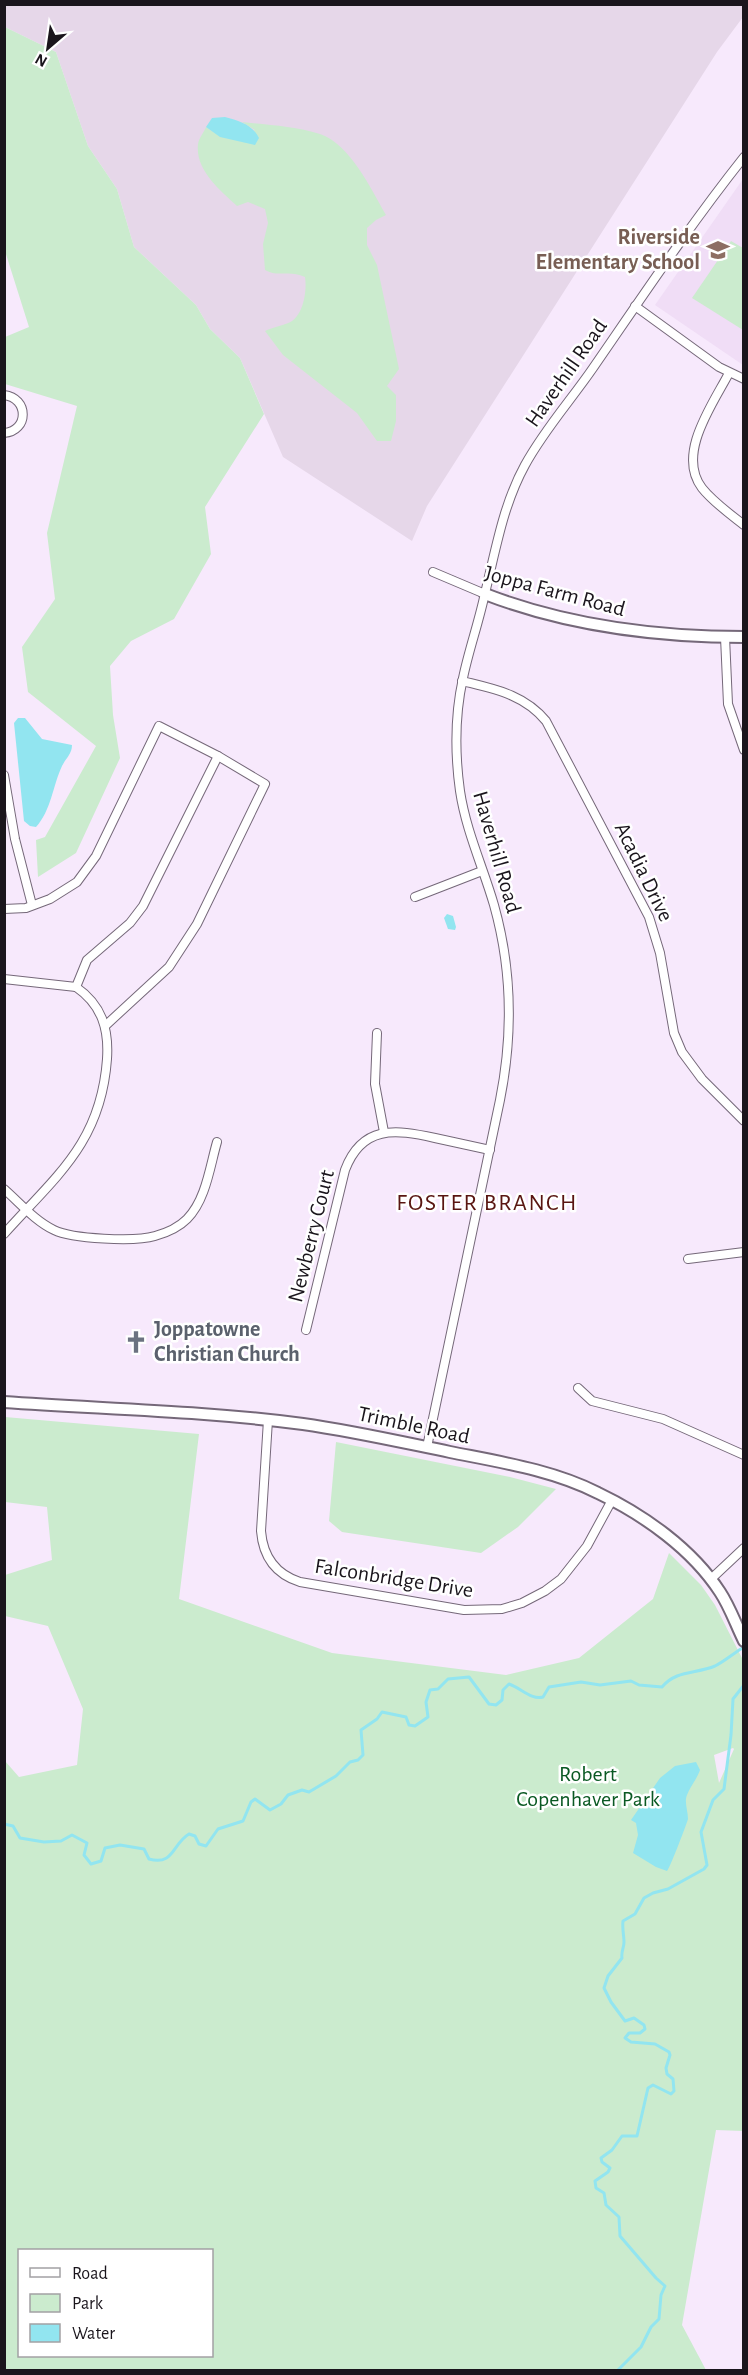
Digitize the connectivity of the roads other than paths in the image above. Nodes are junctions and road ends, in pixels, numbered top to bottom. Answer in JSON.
{"nodes":[{"id":1,"x":744,"y":157,"type":"edge"},
{"id":2,"x":635,"y":306,"type":"junction"},
{"id":3,"x":729,"y":373,"type":"junction"},
{"id":4,"x":744,"y":379,"type":"edge"},
{"id":5,"x":4,"y":395,"type":"edge"},
{"id":6,"x":4,"y":433,"type":"edge"},
{"id":7,"x":744,"y":525,"type":"edge"},
{"id":8,"x":433,"y":572,"type":"dead end"},
{"id":9,"x":485,"y":594,"type":"junction"},
{"id":10,"x":725,"y":637,"type":"junction"},
{"id":11,"x":744,"y":637,"type":"edge"},
{"id":12,"x":462,"y":681,"type":"junction"},
{"id":13,"x":744,"y":750,"type":"edge"},
{"id":14,"x":218,"y":756,"type":"junction"},
{"id":15,"x":4,"y":775,"type":"edge"},
{"id":16,"x":6,"y":791,"type":"edge"},
{"id":17,"x":482,"y":871,"type":"junction"},
{"id":18,"x":415,"y":897,"type":"dead end"},
{"id":19,"x":32,"y":905,"type":"junction"},
{"id":20,"x":4,"y":909,"type":"edge"},
{"id":21,"x":4,"y":979,"type":"edge"},
{"id":22,"x":76,"y":987,"type":"junction"},
{"id":23,"x":105,"y":1026,"type":"junction"},
{"id":24,"x":376,"y":1033,"type":"dead end"},
{"id":25,"x":744,"y":1122,"type":"edge"},
{"id":26,"x":384,"y":1132,"type":"junction"},
{"id":27,"x":217,"y":1142,"type":"dead end"},
{"id":28,"x":490,"y":1150,"type":"junction"},
{"id":29,"x":4,"y":1189,"type":"edge"},
{"id":30,"x":27,"y":1209,"type":"junction"},
{"id":31,"x":4,"y":1234,"type":"edge"},
{"id":32,"x":744,"y":1252,"type":"edge"},
{"id":33,"x":688,"y":1259,"type":"dead end"},
{"id":34,"x":306,"y":1330,"type":"dead end"},
{"id":35,"x":578,"y":1388,"type":"dead end"},
{"id":36,"x":4,"y":1402,"type":"edge"},
{"id":37,"x":268,"y":1420,"type":"junction"},
{"id":38,"x":427,"y":1447,"type":"junction"},
{"id":39,"x":744,"y":1455,"type":"edge"},
{"id":40,"x":612,"y":1500,"type":"junction"},
{"id":41,"x":744,"y":1548,"type":"edge"},
{"id":42,"x":711,"y":1579,"type":"junction"},
{"id":43,"x":744,"y":1641,"type":"edge"}],
"edges":[{"from":1,"to":2,"type":"street","name":"Haverhill Road"},
{"from":2,"to":3,"type":"street"},
{"from":2,"to":9,"type":"street","name":"Haverhill Road"},
{"from":3,"to":4,"type":"street"},
{"from":3,"to":7,"type":"street"},
{"from":5,"to":6,"type":"street"},
{"from":8,"to":9,"type":"street","name":"Joppa Farm Road"},
{"from":9,"to":10,"type":"street","name":"Joppa Farm Road"},
{"from":9,"to":12,"type":"street","name":"Haverhill Road"},
{"from":10,"to":11,"type":"street","name":"Joppa Farm Road"},
{"from":10,"to":13,"type":"street"},
{"from":12,"to":17,"type":"street","name":"Haverhill Road"},
{"from":12,"to":25,"type":"street","name":"Acadia Drive"},
{"from":14,"to":19,"type":"street"},
{"from":14,"to":22,"type":"street"},
{"from":14,"to":23,"type":"street"},
{"from":15,"to":16,"type":"street"},
{"from":16,"to":19,"type":"street"},
{"from":17,"to":18,"type":"street"},
{"from":17,"to":28,"type":"street","name":"Haverhill Road"},
{"from":19,"to":20,"type":"street"},
{"from":21,"to":22,"type":"street"},
{"from":22,"to":23,"type":"street"},
{"from":23,"to":30,"type":"street"},
{"from":24,"to":26,"type":"street"},
{"from":26,"to":28,"type":"street"},
{"from":26,"to":34,"type":"street","name":"Newberry Court"},
{"from":27,"to":30,"type":"street"},
{"from":28,"to":38,"type":"street","name":"Haverhill Road"},
{"from":29,"to":30,"type":"street"},
{"from":30,"to":31,"type":"street"},
{"from":32,"to":33,"type":"street"},
{"from":35,"to":39,"type":"street"},
{"from":36,"to":37,"type":"street","name":"Trimble Road"},
{"from":37,"to":38,"type":"street","name":"Trimble Road"},
{"from":37,"to":40,"type":"street","name":"Falconbridge Drive"},
{"from":38,"to":40,"type":"street","name":"Trimble Road"},
{"from":40,"to":42,"type":"street","name":"Trimble Road"},
{"from":41,"to":42,"type":"street"},
{"from":42,"to":43,"type":"street","name":"Trimble Road"}]}
